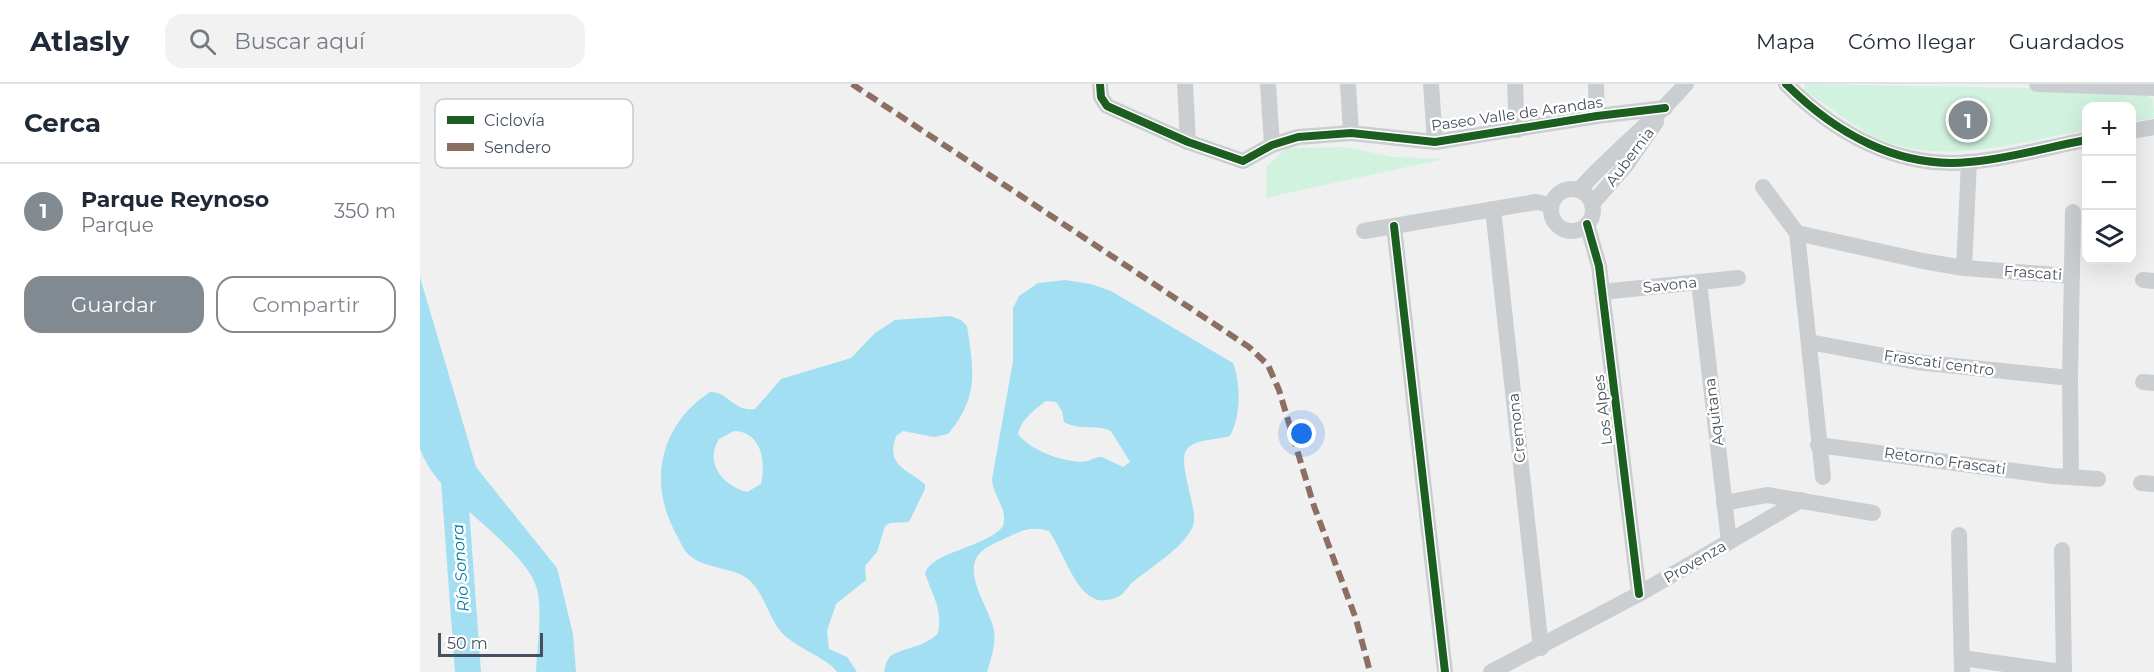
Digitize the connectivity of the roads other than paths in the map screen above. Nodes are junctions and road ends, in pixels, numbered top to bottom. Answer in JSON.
{"nodes":[{"id":1,"x":1100,"y":84,"type":"edge"},
{"id":2,"x":1185,"y":84,"type":"edge"},
{"id":3,"x":1268,"y":84,"type":"edge"},
{"id":4,"x":1348,"y":84,"type":"edge"},
{"id":5,"x":1431,"y":84,"type":"edge"},
{"id":6,"x":1515,"y":84,"type":"edge"},
{"id":7,"x":1596,"y":84,"type":"edge"},
{"id":8,"x":1686,"y":84,"type":"edge"},
{"id":9,"x":2037,"y":84,"type":"edge"},
{"id":10,"x":1790,"y":85,"type":"edge"},
{"id":11,"x":2073,"y":85,"type":"edge"},
{"id":12,"x":2154,"y":88,"type":"edge"},
{"id":13,"x":1665,"y":108,"type":"junction"},
{"id":14,"x":1597,"y":116,"type":"junction"},
{"id":15,"x":2154,"y":127,"type":"edge"},
{"id":16,"x":1517,"y":130,"type":"junction"},
{"id":17,"x":2136,"y":130,"type":"edge"},
{"id":18,"x":1351,"y":133,"type":"junction"},
{"id":19,"x":2082,"y":141,"type":"edge"},
{"id":20,"x":1188,"y":142,"type":"junction"},
{"id":21,"x":1435,"y":142,"type":"junction"},
{"id":22,"x":1272,"y":145,"type":"junction"},
{"id":23,"x":1969,"y":162,"type":"junction"},
{"id":24,"x":1762,"y":187,"type":"dead end"},
{"id":25,"x":1579,"y":190,"type":"junction"},
{"id":26,"x":1592,"y":204,"type":"junction"},
{"id":27,"x":1551,"y":205,"type":"junction"},
{"id":28,"x":1493,"y":209,"type":"junction"},
{"id":29,"x":2073,"y":212,"type":"dead end"},
{"id":30,"x":1587,"y":224,"type":"junction"},
{"id":31,"x":1394,"y":226,"type":"junction"},
{"id":32,"x":1364,"y":231,"type":"dead end"},
{"id":33,"x":1797,"y":233,"type":"junction"},
{"id":34,"x":1964,"y":267,"type":"junction"},
{"id":35,"x":2072,"y":276,"type":"junction"},
{"id":36,"x":1738,"y":278,"type":"dead end"},
{"id":37,"x":1699,"y":282,"type":"junction"},
{"id":38,"x":1602,"y":292,"type":"junction"},
{"id":39,"x":1809,"y":342,"type":"junction"},
{"id":40,"x":2070,"y":378,"type":"junction"},
{"id":41,"x":1818,"y":445,"type":"junction"},
{"id":42,"x":1823,"y":477,"type":"dead end"},
{"id":43,"x":2071,"y":477,"type":"junction"},
{"id":44,"x":2098,"y":479,"type":"dead end"},
{"id":45,"x":1801,"y":500,"type":"junction"},
{"id":46,"x":1725,"y":503,"type":"junction"},
{"id":47,"x":1873,"y":513,"type":"dead end"},
{"id":48,"x":1959,"y":535,"type":"dead end"},
{"id":49,"x":1729,"y":542,"type":"junction"},
{"id":50,"x":2062,"y":550,"type":"dead end"},
{"id":51,"x":1639,"y":594,"type":"junction"},
{"id":52,"x":1540,"y":648,"type":"junction"},
{"id":53,"x":1962,"y":665,"type":"edge"},
{"id":54,"x":1445,"y":672,"type":"edge"},
{"id":55,"x":1491,"y":672,"type":"edge"},
{"id":56,"x":2063,"y":672,"type":"edge"}],
"edges":[{"from":1,"to":20,"type":"street","name":"Paseo Valle de Arandas"},
{"from":2,"to":20,"type":"street"},
{"from":3,"to":22,"type":"street"},
{"from":4,"to":18,"type":"street"},
{"from":5,"to":21,"type":"street"},
{"from":6,"to":16,"type":"street"},
{"from":7,"to":14,"type":"street"},
{"from":8,"to":13,"type":"street","name":"Aubernia"},
{"from":9,"to":11,"type":"street"},
{"from":10,"to":23,"type":"street"},
{"from":11,"to":12,"type":"street"},
{"from":13,"to":14,"type":"street","name":"Paseo Valle de Arandas"},
{"from":13,"to":25,"type":"street","name":"Aubernia"},
{"from":13,"to":26,"type":"street","name":"Aubernia"},
{"from":14,"to":16,"type":"street","name":"Paseo Valle de Arandas"},
{"from":15,"to":17,"type":"street"},
{"from":16,"to":21,"type":"street","name":"Paseo Valle de Arandas"},
{"from":18,"to":21,"type":"street","name":"Paseo Valle de Arandas"},
{"from":18,"to":22,"type":"street","name":"Paseo Valle de Arandas"},
{"from":19,"to":23,"type":"street"},
{"from":20,"to":22,"type":"street","name":"Paseo Valle de Arandas"},
{"from":23,"to":34,"type":"street"},
{"from":24,"to":33,"type":"street"},
{"from":25,"to":26,"type":"street"},
{"from":25,"to":27,"type":"street"},
{"from":26,"to":30,"type":"street"},
{"from":27,"to":28,"type":"street"},
{"from":27,"to":30,"type":"street"},
{"from":28,"to":31,"type":"street"},
{"from":28,"to":52,"type":"street","name":"Cremona"},
{"from":29,"to":35,"type":"street"},
{"from":30,"to":38,"type":"street","name":"Los Alpes"},
{"from":31,"to":32,"type":"street"},
{"from":31,"to":54,"type":"street"},
{"from":33,"to":34,"type":"street","name":"Frascati"},
{"from":33,"to":39,"type":"street"},
{"from":34,"to":35,"type":"street","name":"Frascati"},
{"from":35,"to":40,"type":"street","name":"Frascati"},
{"from":36,"to":37,"type":"street","name":"Savona"},
{"from":37,"to":38,"type":"street","name":"Savona"},
{"from":37,"to":46,"type":"street","name":"Aquitana"},
{"from":38,"to":51,"type":"street","name":"Los Alpes"},
{"from":39,"to":40,"type":"street","name":"Frascati centro"},
{"from":39,"to":41,"type":"street"},
{"from":40,"to":43,"type":"street","name":"Frascati"},
{"from":41,"to":42,"type":"street"},
{"from":41,"to":43,"type":"street","name":"Retorno Frascati"},
{"from":43,"to":44,"type":"street","name":"Retorno Frascati"},
{"from":45,"to":46,"type":"street"},
{"from":45,"to":47,"type":"street"},
{"from":45,"to":49,"type":"street","name":"Provenza"},
{"from":46,"to":49,"type":"street","name":"Aquitana"},
{"from":48,"to":53,"type":"street"},
{"from":49,"to":51,"type":"street","name":"Provenza"},
{"from":50,"to":56,"type":"street"},
{"from":51,"to":52,"type":"street","name":"Provenza"},
{"from":52,"to":55,"type":"street","name":"Provenza"},
{"from":53,"to":56,"type":"street"}]}
